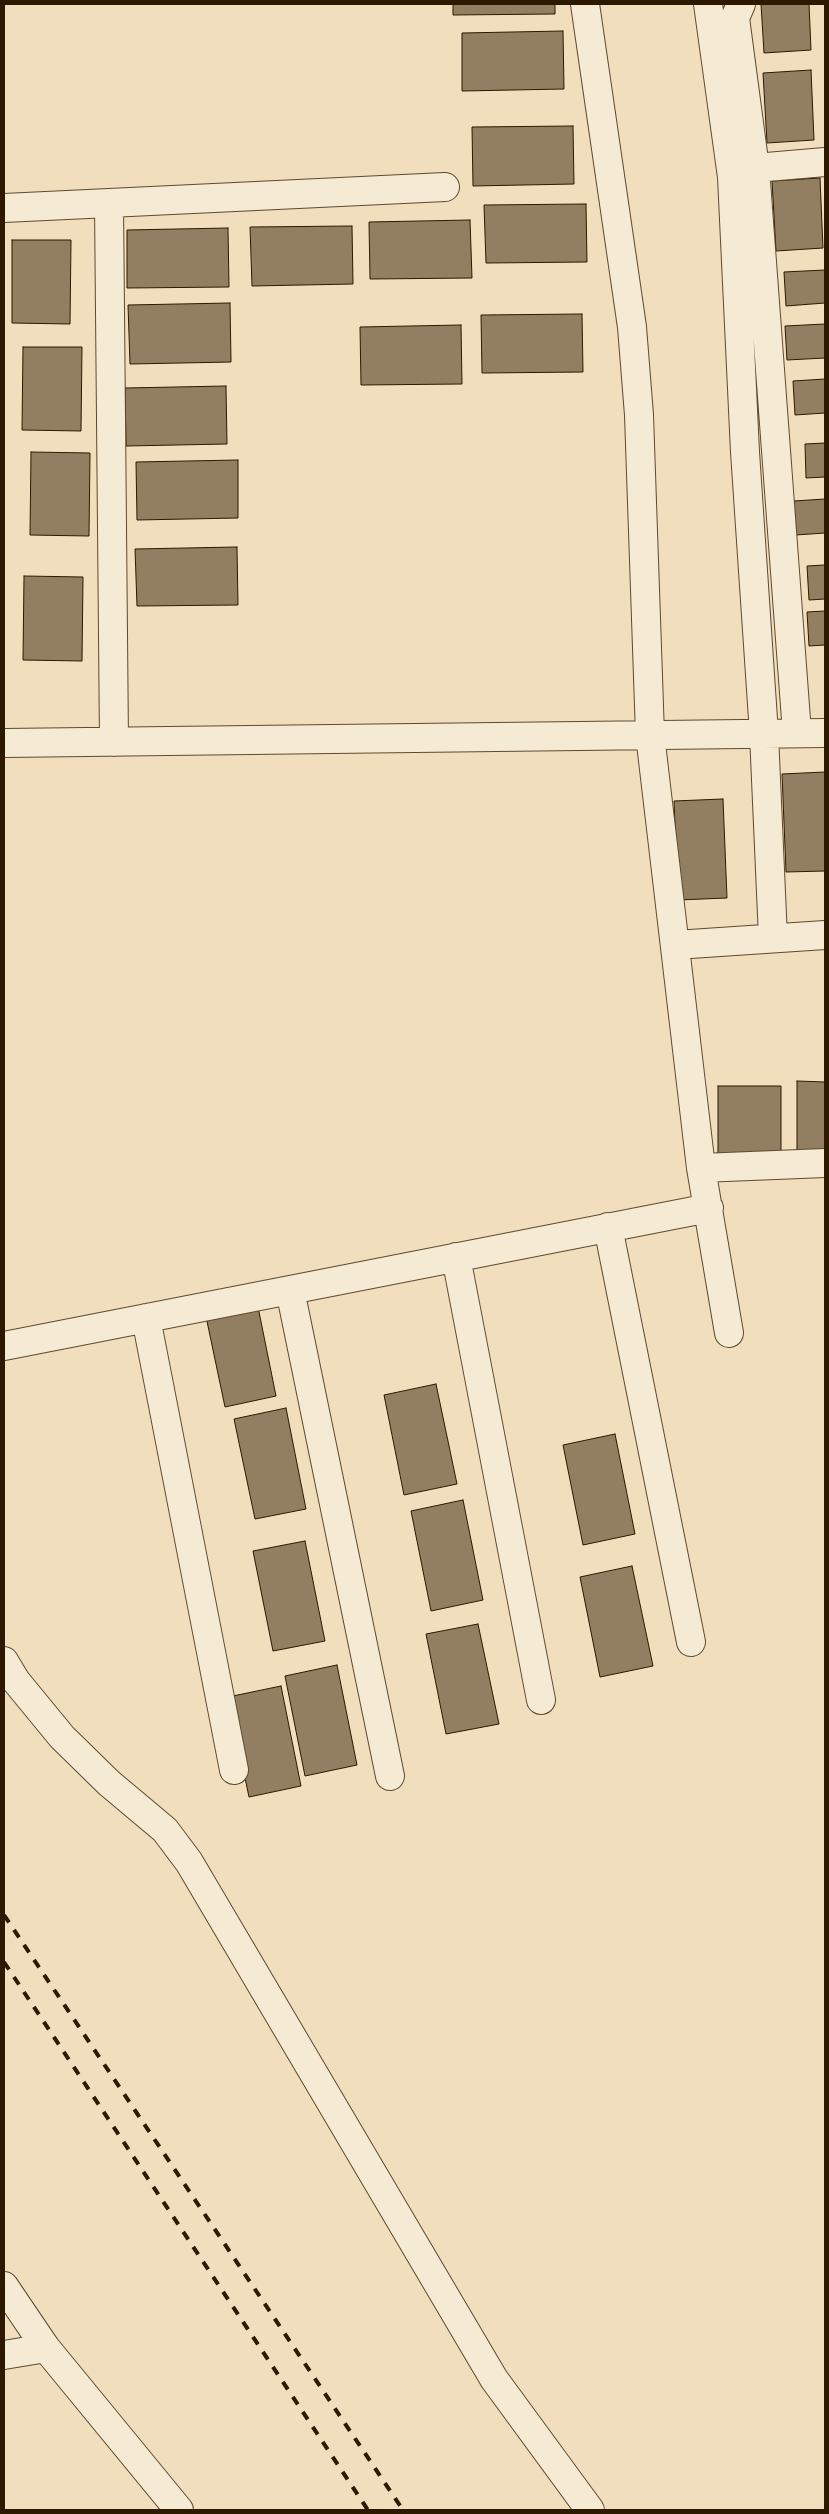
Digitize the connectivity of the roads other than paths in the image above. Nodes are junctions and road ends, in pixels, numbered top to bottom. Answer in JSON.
{"nodes":[{"id":1,"x":585,"y":4,"type":"edge"},
{"id":2,"x":708,"y":4,"type":"edge"},
{"id":3,"x":741,"y":4,"type":"edge"},
{"id":4,"x":825,"y":162,"type":"edge"},
{"id":5,"x":755,"y":168,"type":"junction"},
{"id":6,"x":445,"y":187,"type":"dead end"},
{"id":7,"x":109,"y":203,"type":"junction"},
{"id":8,"x":4,"y":208,"type":"edge"},
{"id":9,"x":797,"y":733,"type":"junction"},
{"id":10,"x":825,"y":733,"type":"edge"},
{"id":11,"x":764,"y":734,"type":"junction"},
{"id":12,"x":650,"y":735,"type":"junction"},
{"id":13,"x":114,"y":742,"type":"junction"},
{"id":14,"x":4,"y":743,"type":"edge"},
{"id":15,"x":825,"y":935,"type":"edge"},
{"id":16,"x":773,"y":938,"type":"junction"},
{"id":17,"x":675,"y":945,"type":"junction"},
{"id":18,"x":825,"y":1163,"type":"edge"},
{"id":19,"x":701,"y":1168,"type":"junction"},
{"id":20,"x":709,"y":1208,"type":"junction"},
{"id":21,"x":608,"y":1227,"type":"junction"},
{"id":22,"x":456,"y":1257,"type":"junction"},
{"id":23,"x":290,"y":1290,"type":"junction"},
{"id":24,"x":146,"y":1318,"type":"junction"},
{"id":25,"x":729,"y":1333,"type":"dead end"},
{"id":26,"x":4,"y":1346,"type":"edge"},
{"id":27,"x":692,"y":1642,"type":"dead end"},
{"id":28,"x":4,"y":1661,"type":"edge"},
{"id":29,"x":541,"y":1700,"type":"dead end"},
{"id":30,"x":234,"y":1770,"type":"dead end"},
{"id":31,"x":390,"y":1776,"type":"dead end"},
{"id":32,"x":4,"y":2286,"type":"edge"},
{"id":33,"x":46,"y":2348,"type":"junction"},
{"id":34,"x":4,"y":2355,"type":"edge"},
{"id":35,"x":179,"y":2510,"type":"edge"},
{"id":36,"x":590,"y":2510,"type":"edge"}],
"edges":[{"from":1,"to":12,"type":"street"},
{"from":2,"to":11,"type":"street"},
{"from":3,"to":5,"type":"street"},
{"from":4,"to":5,"type":"street"},
{"from":5,"to":9,"type":"street"},
{"from":6,"to":7,"type":"street"},
{"from":7,"to":8,"type":"street"},
{"from":7,"to":13,"type":"street"},
{"from":9,"to":10,"type":"street"},
{"from":9,"to":11,"type":"street"},
{"from":11,"to":12,"type":"street"},
{"from":11,"to":16,"type":"street"},
{"from":12,"to":13,"type":"street"},
{"from":12,"to":17,"type":"street"},
{"from":13,"to":14,"type":"street"},
{"from":15,"to":16,"type":"street"},
{"from":16,"to":17,"type":"street"},
{"from":17,"to":19,"type":"street"},
{"from":18,"to":19,"type":"street"},
{"from":19,"to":20,"type":"street"},
{"from":20,"to":21,"type":"street"},
{"from":20,"to":25,"type":"street"},
{"from":21,"to":22,"type":"street"},
{"from":21,"to":27,"type":"street"},
{"from":22,"to":23,"type":"street"},
{"from":22,"to":29,"type":"street"},
{"from":23,"to":24,"type":"street"},
{"from":23,"to":31,"type":"street"},
{"from":24,"to":26,"type":"street"},
{"from":24,"to":30,"type":"street"},
{"from":28,"to":36,"type":"street"},
{"from":32,"to":33,"type":"street"},
{"from":33,"to":34,"type":"street"},
{"from":33,"to":35,"type":"street"}]}
